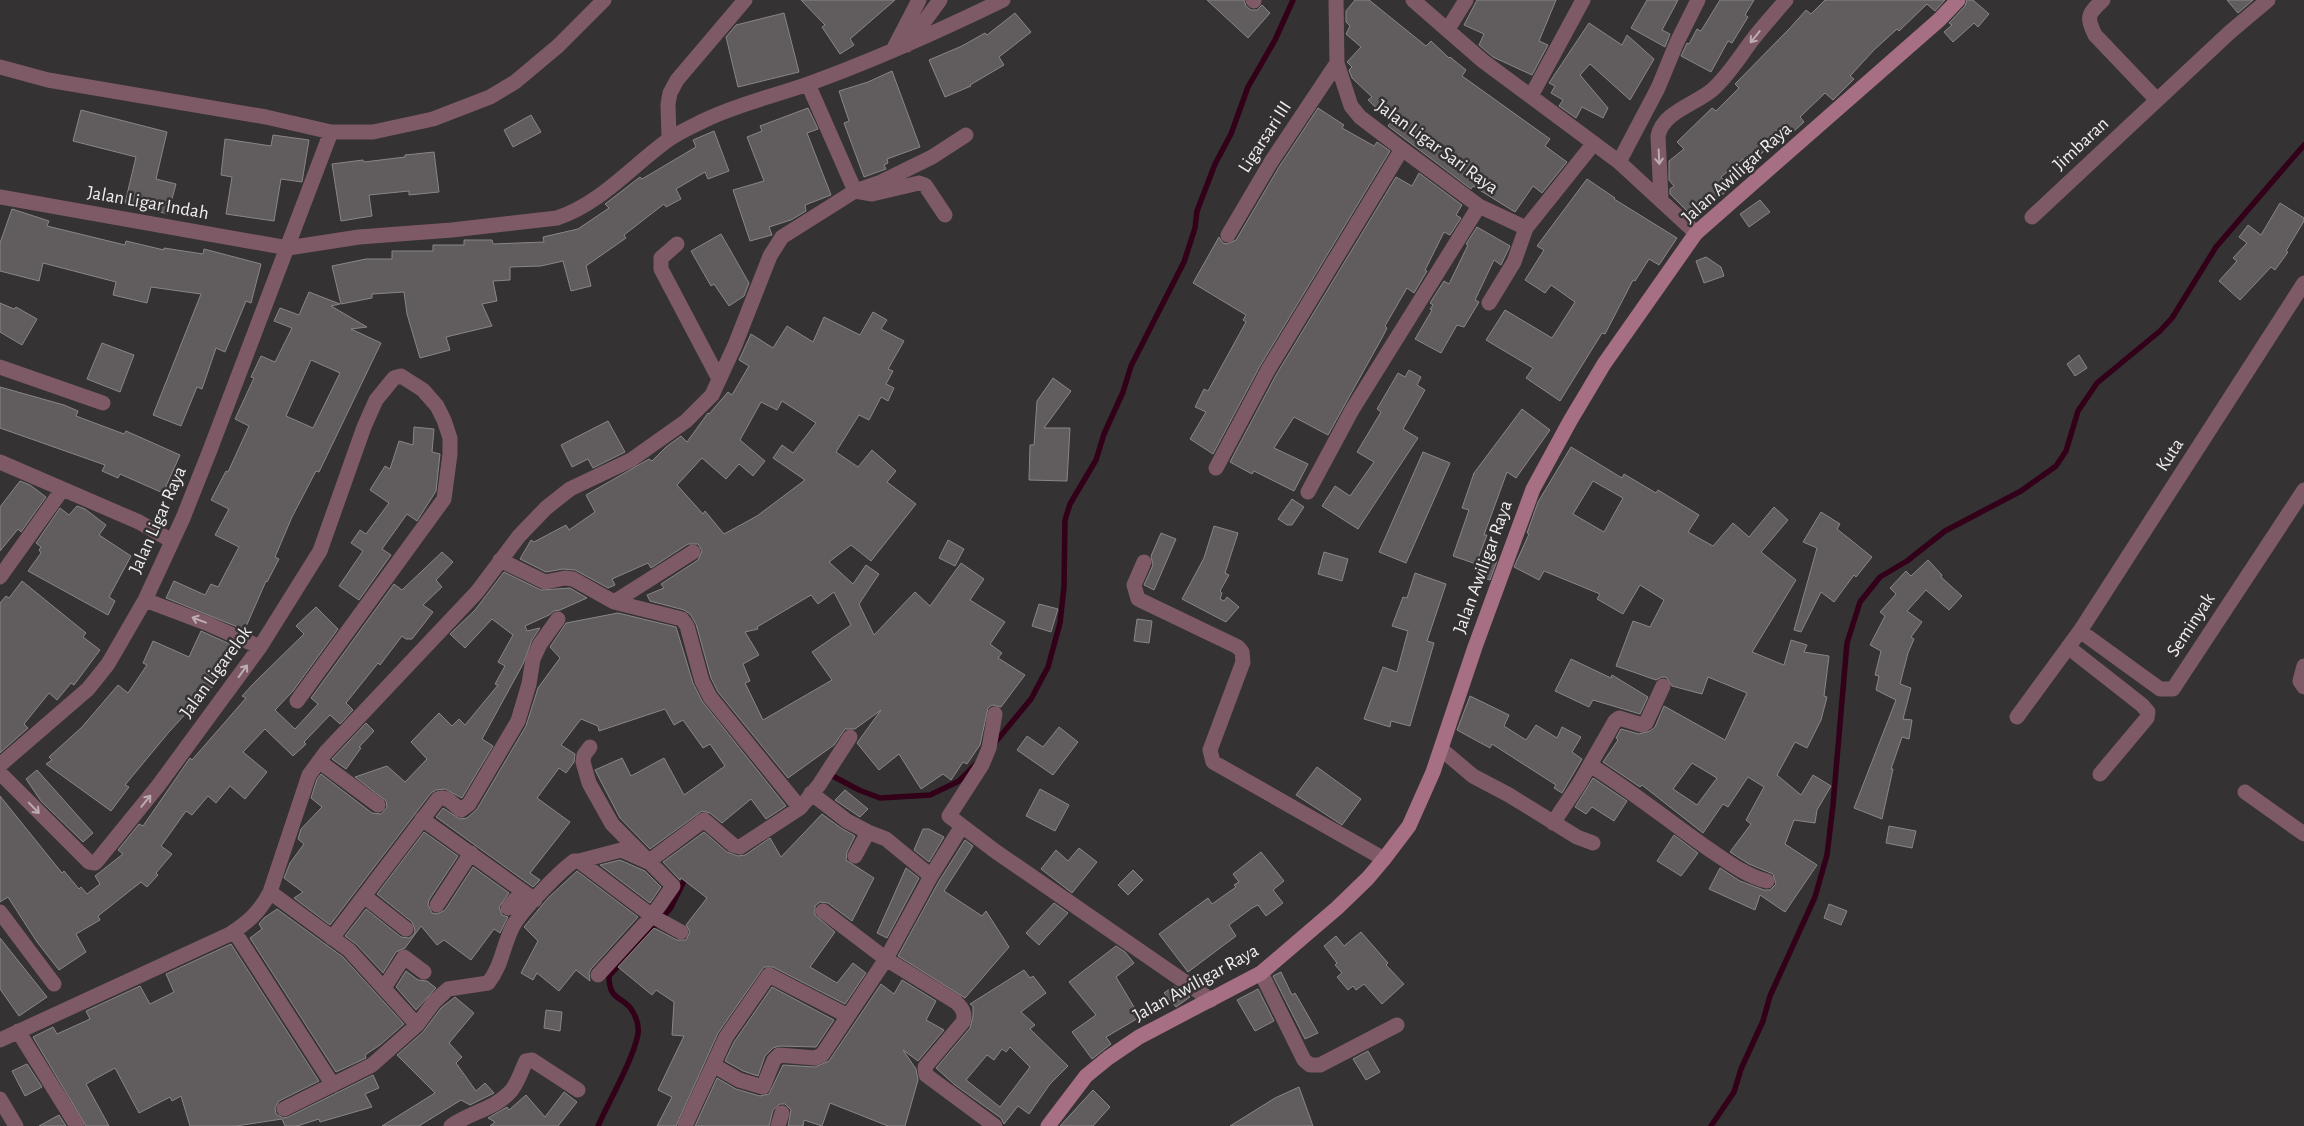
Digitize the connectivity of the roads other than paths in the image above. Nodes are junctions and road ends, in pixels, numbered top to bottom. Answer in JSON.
{"nodes":[{"id":1,"x":604,"y":0,"type":"edge"},
{"id":2,"x":745,"y":0,"type":"edge"},
{"id":3,"x":919,"y":0,"type":"edge"},
{"id":4,"x":940,"y":0,"type":"edge"},
{"id":5,"x":1003,"y":0,"type":"edge"},
{"id":6,"x":1336,"y":0,"type":"edge"},
{"id":7,"x":1413,"y":0,"type":"edge"},
{"id":8,"x":1466,"y":0,"type":"edge"},
{"id":9,"x":1583,"y":0,"type":"edge"},
{"id":10,"x":1698,"y":0,"type":"edge"},
{"id":11,"x":1786,"y":0,"type":"edge"},
{"id":12,"x":1958,"y":0,"type":"edge"},
{"id":13,"x":2103,"y":0,"type":"edge"},
{"id":14,"x":2268,"y":0,"type":"edge"},
{"id":15,"x":1448,"y":29,"type":"junction"},
{"id":16,"x":900,"y":48,"type":"junction"},
{"id":17,"x":1338,"y":63,"type":"junction"},
{"id":18,"x":0,"y":67,"type":"edge"},
{"id":19,"x":808,"y":84,"type":"junction"},
{"id":20,"x":1531,"y":96,"type":"junction"},
{"id":21,"x":2157,"y":100,"type":"junction"},
{"id":22,"x":331,"y":132,"type":"junction"},
{"id":23,"x":966,"y":135,"type":"dead end"},
{"id":24,"x":669,"y":138,"type":"junction"},
{"id":25,"x":1594,"y":143,"type":"junction"},
{"id":26,"x":1402,"y":149,"type":"junction"},
{"id":27,"x":1619,"y":162,"type":"junction"},
{"id":28,"x":855,"y":192,"type":"junction"},
{"id":29,"x":0,"y":197,"type":"edge"},
{"id":30,"x":1661,"y":199,"type":"junction"},
{"id":31,"x":1479,"y":206,"type":"junction"},
{"id":32,"x":945,"y":215,"type":"dead end"},
{"id":33,"x":2032,"y":217,"type":"dead end"},
{"id":34,"x":1526,"y":228,"type":"junction"},
{"id":35,"x":1696,"y":233,"type":"junction"},
{"id":36,"x":1228,"y":235,"type":"dead end"},
{"id":37,"x":676,"y":244,"type":"dead end"},
{"id":38,"x":288,"y":248,"type":"junction"},
{"id":39,"x":2304,"y":283,"type":"edge"},
{"id":40,"x":2299,"y":301,"type":"edge"},
{"id":41,"x":1489,"y":303,"type":"dead end"},
{"id":42,"x":0,"y":367,"type":"edge"},
{"id":43,"x":719,"y":380,"type":"junction"},
{"id":44,"x":103,"y":403,"type":"dead end"},
{"id":45,"x":0,"y":462,"type":"edge"},
{"id":46,"x":1216,"y":468,"type":"dead end"},
{"id":47,"x":62,"y":490,"type":"junction"},
{"id":48,"x":2304,"y":490,"type":"edge"},
{"id":49,"x":1308,"y":492,"type":"dead end"},
{"id":50,"x":172,"y":541,"type":"junction"},
{"id":51,"x":693,"y":552,"type":"dead end"},
{"id":52,"x":500,"y":560,"type":"junction"},
{"id":53,"x":1144,"y":562,"type":"dead end"},
{"id":54,"x":0,"y":577,"type":"edge"},
{"id":55,"x":145,"y":600,"type":"junction"},
{"id":56,"x":614,"y":602,"type":"junction"},
{"id":57,"x":558,"y":619,"type":"dead end"},
{"id":58,"x":2080,"y":631,"type":"junction"},
{"id":59,"x":260,"y":647,"type":"junction"},
{"id":60,"x":2068,"y":647,"type":"junction"},
{"id":61,"x":2304,"y":666,"type":"edge"},
{"id":62,"x":1663,"y":686,"type":"dead end"},
{"id":63,"x":2304,"y":687,"type":"edge"},
{"id":64,"x":297,"y":701,"type":"dead end"},
{"id":65,"x":995,"y":714,"type":"dead end"},
{"id":66,"x":2017,"y":717,"type":"dead end"},
{"id":67,"x":850,"y":737,"type":"dead end"},
{"id":68,"x":590,"y":747,"type":"dead end"},
{"id":69,"x":1441,"y":750,"type":"junction"},
{"id":70,"x":320,"y":762,"type":"junction"},
{"id":71,"x":0,"y":765,"type":"edge"},
{"id":72,"x":1590,"y":765,"type":"junction"},
{"id":73,"x":0,"y":773,"type":"edge"},
{"id":74,"x":2100,"y":774,"type":"dead end"},
{"id":75,"x":2245,"y":792,"type":"dead end"},
{"id":76,"x":812,"y":793,"type":"junction"},
{"id":77,"x":378,"y":805,"type":"dead end"},
{"id":78,"x":800,"y":808,"type":"junction"},
{"id":79,"x":422,"y":819,"type":"junction"},
{"id":80,"x":1553,"y":823,"type":"junction"},
{"id":81,"x":962,"y":826,"type":"junction"},
{"id":82,"x":868,"y":832,"type":"junction"},
{"id":83,"x":2304,"y":834,"type":"edge"},
{"id":84,"x":1594,"y":843,"type":"dead end"},
{"id":85,"x":471,"y":853,"type":"junction"},
{"id":86,"x":855,"y":856,"type":"dead end"},
{"id":87,"x":1384,"y":859,"type":"junction"},
{"id":88,"x":578,"y":861,"type":"junction"},
{"id":89,"x":648,"y":862,"type":"junction"},
{"id":90,"x":931,"y":876,"type":"junction"},
{"id":91,"x":1767,"y":881,"type":"dead end"},
{"id":92,"x":522,"y":891,"type":"junction"},
{"id":93,"x":270,"y":892,"type":"junction"},
{"id":94,"x":364,"y":896,"type":"junction"},
{"id":95,"x":535,"y":900,"type":"junction"},
{"id":96,"x":437,"y":905,"type":"dead end"},
{"id":97,"x":508,"y":908,"type":"dead end"},
{"id":98,"x":823,"y":911,"type":"dead end"},
{"id":99,"x":0,"y":912,"type":"edge"},
{"id":100,"x":652,"y":916,"type":"junction"},
{"id":101,"x":406,"y":929,"type":"dead end"},
{"id":102,"x":234,"y":931,"type":"junction"},
{"id":103,"x":681,"y":932,"type":"dead end"},
{"id":104,"x":332,"y":938,"type":"junction"},
{"id":105,"x":886,"y":959,"type":"junction"},
{"id":106,"x":424,"y":972,"type":"dead end"},
{"id":107,"x":1262,"y":973,"type":"junction"},
{"id":108,"x":598,"y":975,"type":"dead end"},
{"id":109,"x":54,"y":984,"type":"dead end"},
{"id":110,"x":384,"y":988,"type":"junction"},
{"id":111,"x":1211,"y":1000,"type":"junction"},
{"id":112,"x":848,"y":1016,"type":"junction"},
{"id":113,"x":417,"y":1025,"type":"junction"},
{"id":114,"x":1397,"y":1025,"type":"dead end"},
{"id":115,"x":18,"y":1031,"type":"junction"},
{"id":116,"x":0,"y":1040,"type":"edge"},
{"id":117,"x":713,"y":1065,"type":"junction"},
{"id":118,"x":333,"y":1084,"type":"junction"},
{"id":119,"x":578,"y":1090,"type":"dead end"},
{"id":120,"x":0,"y":1099,"type":"edge"},
{"id":121,"x":284,"y":1109,"type":"dead end"},
{"id":122,"x":16,"y":1126,"type":"edge"},
{"id":123,"x":77,"y":1126,"type":"edge"},
{"id":124,"x":451,"y":1126,"type":"edge"},
{"id":125,"x":685,"y":1126,"type":"edge"},
{"id":126,"x":995,"y":1126,"type":"edge"},
{"id":127,"x":1048,"y":1126,"type":"edge"}],
"edges":[{"from":1,"to":22,"type":"street"},
{"from":2,"to":24,"type":"street"},
{"from":3,"to":16,"type":"street"},
{"from":4,"to":16,"type":"street"},
{"from":5,"to":16,"type":"street","name":"Jalan Ligar Indah"},
{"from":6,"to":17,"type":"street","name":"Jalan Ligar Sari Raya"},
{"from":7,"to":15,"type":"street"},
{"from":8,"to":15,"type":"street"},
{"from":9,"to":20,"type":"street"},
{"from":10,"to":27,"type":"street"},
{"from":11,"to":30,"type":"street","one_way":true},
{"from":12,"to":35,"type":"street","name":"Jalan Awiligar Raya"},
{"from":13,"to":21,"type":"street"},
{"from":14,"to":21,"type":"street","name":"Jimbaran"},
{"from":15,"to":20,"type":"street"},
{"from":16,"to":19,"type":"street","name":"Jalan Ligar Indah"},
{"from":17,"to":26,"type":"street","name":"Jalan Ligar Sari Raya"},
{"from":17,"to":36,"type":"street","name":"Ligarsari III"},
{"from":18,"to":22,"type":"street"},
{"from":19,"to":24,"type":"street","name":"Jalan Ligar Indah"},
{"from":19,"to":28,"type":"street"},
{"from":20,"to":25,"type":"street"},
{"from":21,"to":33,"type":"street","name":"Jimbaran"},
{"from":22,"to":38,"type":"street","name":"Jalan Ligar Raya"},
{"from":23,"to":28,"type":"street"},
{"from":24,"to":38,"type":"street","name":"Jalan Ligar Indah"},
{"from":25,"to":27,"type":"street"},
{"from":25,"to":34,"type":"street"},
{"from":26,"to":31,"type":"street","name":"Jalan Ligar Sari Raya"},
{"from":26,"to":46,"type":"street"},
{"from":27,"to":30,"type":"street"},
{"from":28,"to":32,"type":"street"},
{"from":28,"to":43,"type":"street"},
{"from":29,"to":38,"type":"street","name":"Jalan Ligar Indah"},
{"from":30,"to":35,"type":"street"},
{"from":31,"to":34,"type":"street","name":"Jalan Ligar Sari Raya"},
{"from":31,"to":49,"type":"street"},
{"from":34,"to":41,"type":"street"},
{"from":35,"to":69,"type":"street","name":"Jalan Awiligar Raya"},
{"from":37,"to":43,"type":"street"},
{"from":38,"to":50,"type":"street","name":"Jalan Ligar Raya"},
{"from":39,"to":40,"type":"street","name":"Kuta"},
{"from":40,"to":58,"type":"street","name":"Kuta"},
{"from":42,"to":44,"type":"street"},
{"from":43,"to":52,"type":"street"},
{"from":45,"to":47,"type":"street"},
{"from":47,"to":50,"type":"street"},
{"from":47,"to":54,"type":"street"},
{"from":48,"to":58,"type":"street","name":"Seminyak"},
{"from":50,"to":55,"type":"street","name":"Jalan Ligar Raya"},
{"from":51,"to":56,"type":"street"},
{"from":52,"to":56,"type":"street"},
{"from":52,"to":70,"type":"street"},
{"from":53,"to":87,"type":"street"},
{"from":59,"to":55,"type":"street","one_way":true},
{"from":55,"to":71,"type":"street","name":"Jalan Ligar Raya"},
{"from":56,"to":78,"type":"street"},
{"from":57,"to":79,"type":"street"},
{"from":58,"to":60,"type":"street","name":"Kuta"},
{"from":59,"to":64,"type":"street","name":"Jalan Ligarelok"},
{"from":73,"to":59,"type":"street","name":"Jalan Ligarelok","one_way":true},
{"from":60,"to":66,"type":"street","name":"Kuta"},
{"from":60,"to":74,"type":"street"},
{"from":61,"to":63,"type":"street"},
{"from":62,"to":72,"type":"street"},
{"from":65,"to":81,"type":"street"},
{"from":67,"to":76,"type":"street"},
{"from":68,"to":89,"type":"street"},
{"from":69,"to":80,"type":"street"},
{"from":69,"to":87,"type":"street","name":"Jalan Awiligar Raya"},
{"from":70,"to":77,"type":"street"},
{"from":70,"to":93,"type":"street"},
{"from":72,"to":80,"type":"street"},
{"from":72,"to":91,"type":"street"},
{"from":75,"to":83,"type":"street"},
{"from":76,"to":78,"type":"street"},
{"from":76,"to":82,"type":"street"},
{"from":78,"to":89,"type":"street"},
{"from":79,"to":85,"type":"street"},
{"from":79,"to":94,"type":"street"},
{"from":80,"to":84,"type":"street"},
{"from":81,"to":90,"type":"street"},
{"from":81,"to":111,"type":"street"},
{"from":82,"to":86,"type":"street"},
{"from":82,"to":90,"type":"street"},
{"from":85,"to":92,"type":"street"},
{"from":85,"to":96,"type":"street"},
{"from":87,"to":107,"type":"street","name":"Jalan Awiligar Raya"},
{"from":88,"to":89,"type":"street"},
{"from":88,"to":95,"type":"street"},
{"from":88,"to":100,"type":"street"},
{"from":89,"to":100,"type":"street"},
{"from":90,"to":105,"type":"street"},
{"from":92,"to":95,"type":"street"},
{"from":92,"to":97,"type":"street"},
{"from":93,"to":102,"type":"street"},
{"from":93,"to":104,"type":"street"},
{"from":94,"to":101,"type":"street"},
{"from":94,"to":104,"type":"street"},
{"from":95,"to":113,"type":"street"},
{"from":98,"to":105,"type":"street"},
{"from":99,"to":109,"type":"street"},
{"from":100,"to":103,"type":"street"},
{"from":100,"to":108,"type":"street"},
{"from":102,"to":115,"type":"street"},
{"from":102,"to":118,"type":"street"},
{"from":104,"to":110,"type":"street"},
{"from":105,"to":112,"type":"street"},
{"from":105,"to":126,"type":"street"},
{"from":106,"to":110,"type":"street"},
{"from":107,"to":111,"type":"street","name":"Jalan Awiligar Raya"},
{"from":107,"to":114,"type":"street"},
{"from":110,"to":113,"type":"street"},
{"from":111,"to":127,"type":"street","name":"Jalan Awiligar Raya"},
{"from":112,"to":117,"type":"street"},
{"from":112,"to":117,"type":"street"},
{"from":113,"to":118,"type":"street"},
{"from":115,"to":116,"type":"street"},
{"from":115,"to":123,"type":"street"},
{"from":117,"to":125,"type":"street"},
{"from":118,"to":121,"type":"street"},
{"from":119,"to":124,"type":"street"},
{"from":120,"to":122,"type":"street"}]}
